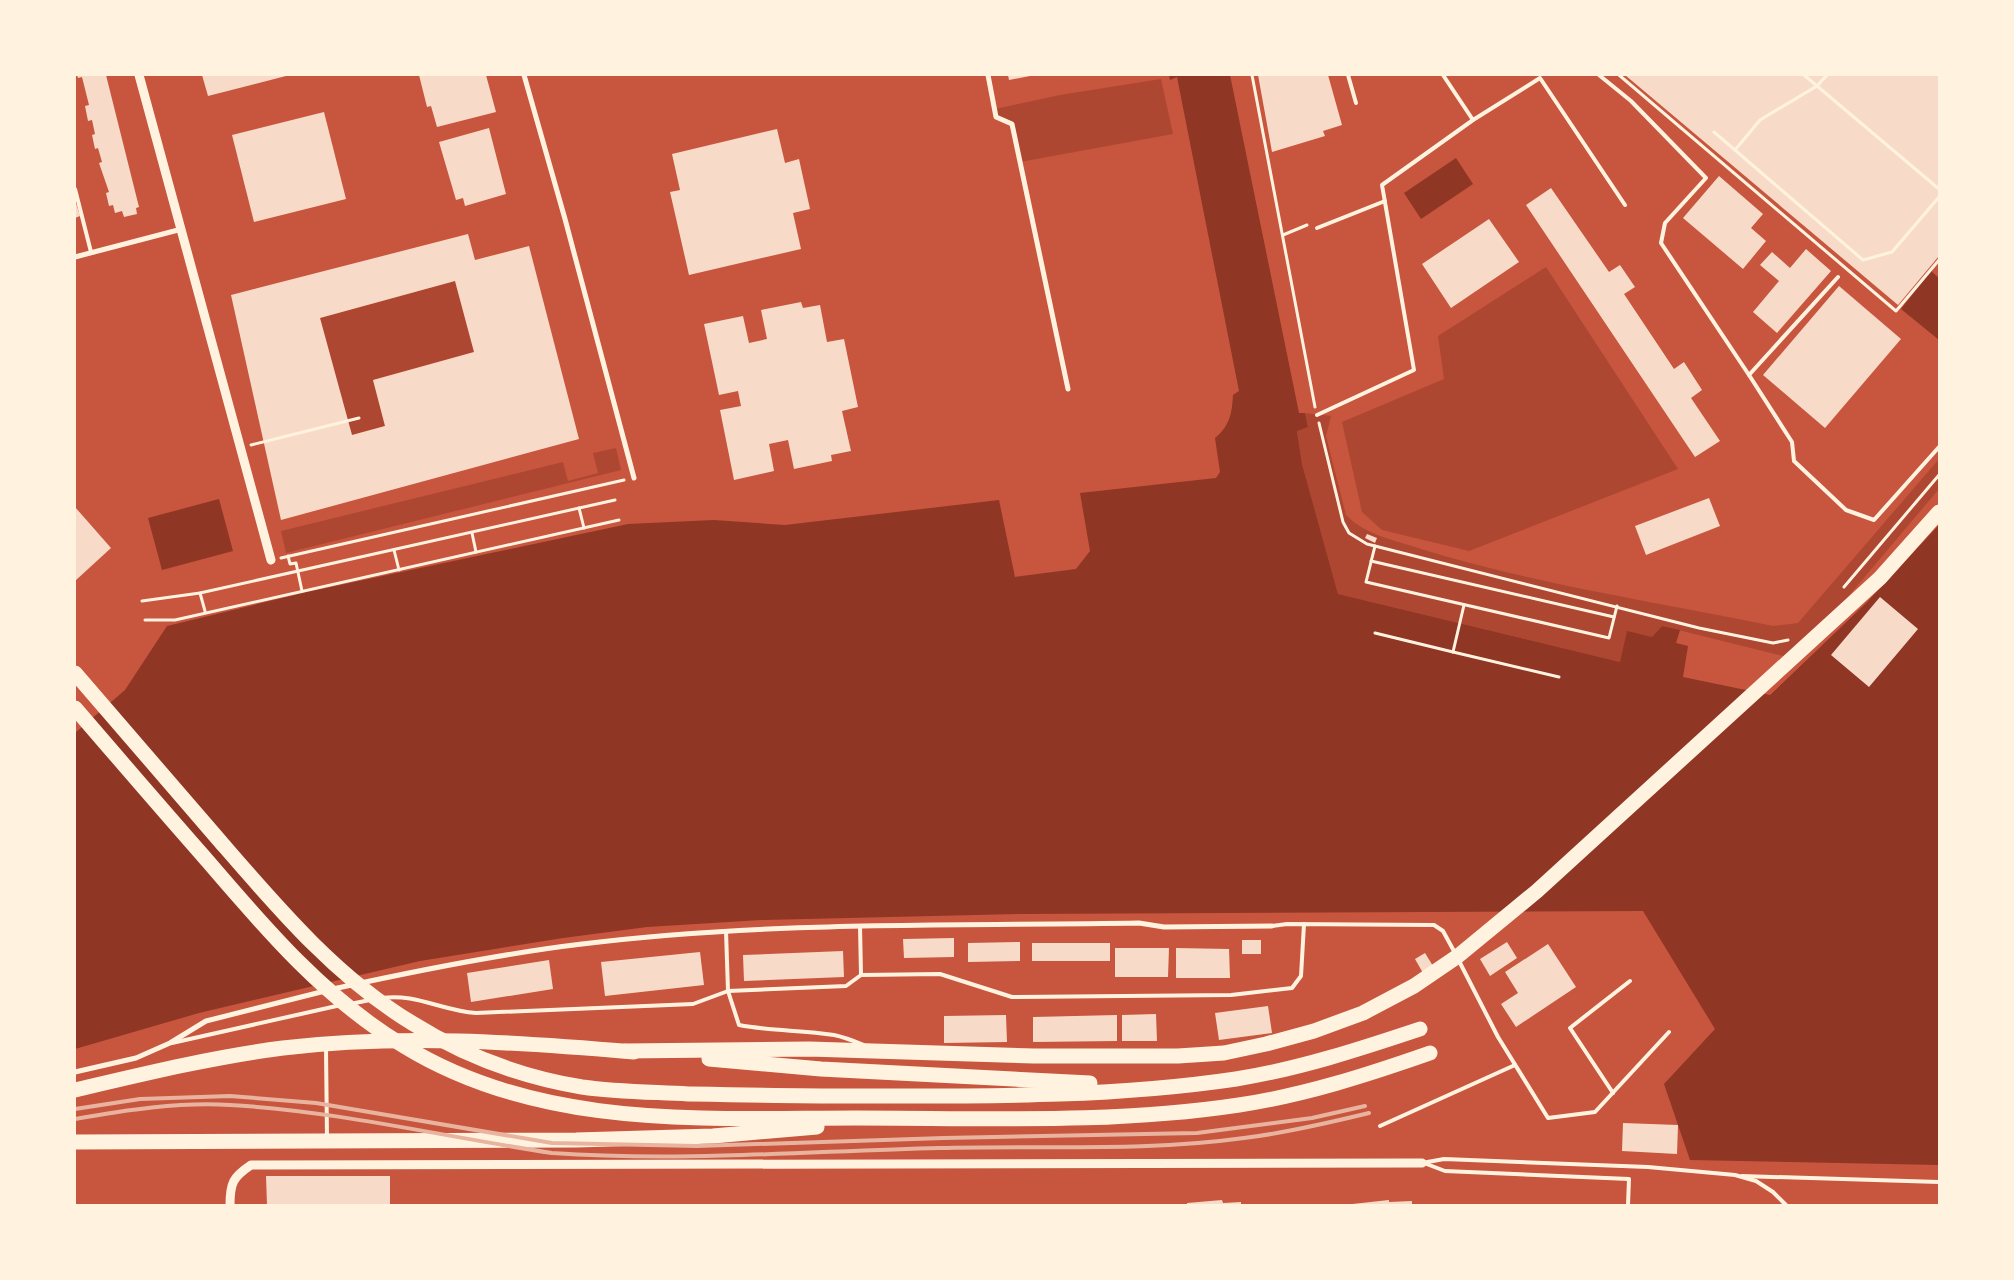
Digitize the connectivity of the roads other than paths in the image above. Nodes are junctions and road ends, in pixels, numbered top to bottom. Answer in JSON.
{"nodes":[{"id":1,"x":139,"y":75,"type":"edge"},
{"id":2,"x":524,"y":75,"type":"edge"},
{"id":3,"x":988,"y":75,"type":"edge"},
{"id":4,"x":1348,"y":75,"type":"edge"},
{"id":5,"x":1443,"y":75,"type":"edge"},
{"id":6,"x":1598,"y":75,"type":"edge"},
{"id":7,"x":1356,"y":103,"type":"dead end"},
{"id":8,"x":1472,"y":120,"type":"junction"},
{"id":9,"x":75,"y":189,"type":"edge"},
{"id":10,"x":1385,"y":201,"type":"junction"},
{"id":11,"x":1625,"y":206,"type":"dead end"},
{"id":12,"x":182,"y":228,"type":"junction"},
{"id":13,"x":1317,"y":228,"type":"road end"},
{"id":14,"x":91,"y":252,"type":"junction"},
{"id":15,"x":75,"y":257,"type":"edge"},
{"id":16,"x":1838,"y":277,"type":"dead end"},
{"id":17,"x":1749,"y":375,"type":"junction"},
{"id":18,"x":1068,"y":389,"type":"dead end"},
{"id":19,"x":1317,"y":415,"type":"road end"},
{"id":20,"x":1939,"y":447,"type":"edge"},
{"id":21,"x":634,"y":478,"type":"road end"},
{"id":22,"x":1939,"y":512,"type":"edge"},
{"id":23,"x":271,"y":560,"type":"road end"},
{"id":24,"x":75,"y":673,"type":"edge"},
{"id":25,"x":75,"y":708,"type":"edge"},
{"id":26,"x":1304,"y":924,"type":"junction"},
{"id":27,"x":860,"y":926,"type":"junction"},
{"id":28,"x":1272,"y":926,"type":"joint"},
{"id":29,"x":726,"y":932,"type":"junction"},
{"id":30,"x":861,"y":975,"type":"junction"},
{"id":31,"x":1630,"y":981,"type":"dead end"},
{"id":32,"x":728,"y":991,"type":"junction"},
{"id":33,"x":1420,"y":1029,"type":"dead end"},
{"id":34,"x":1669,"y":1032,"type":"dead end"},
{"id":35,"x":170,"y":1043,"type":"junction"},
{"id":36,"x":326,"y":1044,"type":"junction"},
{"id":37,"x":625,"y":1051,"type":"junction"},
{"id":38,"x":884,"y":1052,"type":"junction"},
{"id":39,"x":1430,"y":1053,"type":"dead end"},
{"id":40,"x":1515,"y":1065,"type":"junction"},
{"id":41,"x":75,"y":1072,"type":"edge"},
{"id":42,"x":1180,"y":1085,"type":"junction"},
{"id":43,"x":75,"y":1090,"type":"edge"},
{"id":44,"x":1613,"y":1093,"type":"junction"},
{"id":45,"x":913,"y":1118,"type":"junction"},
{"id":46,"x":1380,"y":1126,"type":"dead end"},
{"id":47,"x":327,"y":1141,"type":"junction"},
{"id":48,"x":75,"y":1142,"type":"edge"},
{"id":49,"x":1422,"y":1163,"type":"junction"},
{"id":50,"x":1735,"y":1175,"type":"junction"},
{"id":51,"x":1939,"y":1182,"type":"edge"},
{"id":52,"x":230,"y":1205,"type":"edge"},
{"id":53,"x":1628,"y":1205,"type":"edge"},
{"id":54,"x":1786,"y":1205,"type":"edge"}],
"edges":[{"from":1,"to":12,"type":"street"},
{"from":2,"to":21,"type":"street"},
{"from":3,"to":18,"type":"street"},
{"from":4,"to":7,"type":"lane"},
{"from":5,"to":8,"type":"lane"},
{"from":6,"to":17,"type":"lane"},
{"from":8,"to":10,"type":"lane"},
{"from":8,"to":11,"type":"lane"},
{"from":9,"to":14,"type":"lane"},
{"from":10,"to":13,"type":"lane"},
{"from":10,"to":19,"type":"lane"},
{"from":12,"to":14,"type":"street"},
{"from":12,"to":23,"type":"street"},
{"from":14,"to":15,"type":"street"},
{"from":16,"to":17,"type":"lane"},
{"from":17,"to":20,"type":"lane"},
{"from":22,"to":38,"type":"highway"},
{"from":24,"to":42,"type":"highway"},
{"from":25,"to":45,"type":"highway"},
{"from":26,"to":28,"type":"lane"},
{"from":26,"to":30,"type":"lane"},
{"from":26,"to":40,"type":"lane"},
{"from":27,"to":28,"type":"street"},
{"from":27,"to":29,"type":"street"},
{"from":27,"to":30,"type":"lane"},
{"from":29,"to":32,"type":"lane"},
{"from":29,"to":35,"type":"street"},
{"from":30,"to":32,"type":"lane"},
{"from":31,"to":44,"type":"lane"},
{"from":32,"to":35,"type":"lane"},
{"from":32,"to":38,"type":"lane"},
{"from":33,"to":42,"type":"highway"},
{"from":34,"to":44,"type":"lane"},
{"from":35,"to":41,"type":"street"},
{"from":36,"to":37,"type":"highway"},
{"from":36,"to":43,"type":"highway"},
{"from":36,"to":47,"type":"lane"},
{"from":37,"to":38,"type":"highway"},
{"from":37,"to":42,"type":"highway"},
{"from":39,"to":45,"type":"highway"},
{"from":40,"to":44,"type":"lane"},
{"from":40,"to":46,"type":"lane"},
{"from":45,"to":47,"type":"highway"},
{"from":47,"to":48,"type":"highway"},
{"from":49,"to":50,"type":"lane"},
{"from":49,"to":52,"type":"street"},
{"from":49,"to":53,"type":"lane"},
{"from":50,"to":51,"type":"lane"},
{"from":50,"to":54,"type":"lane"}]}
